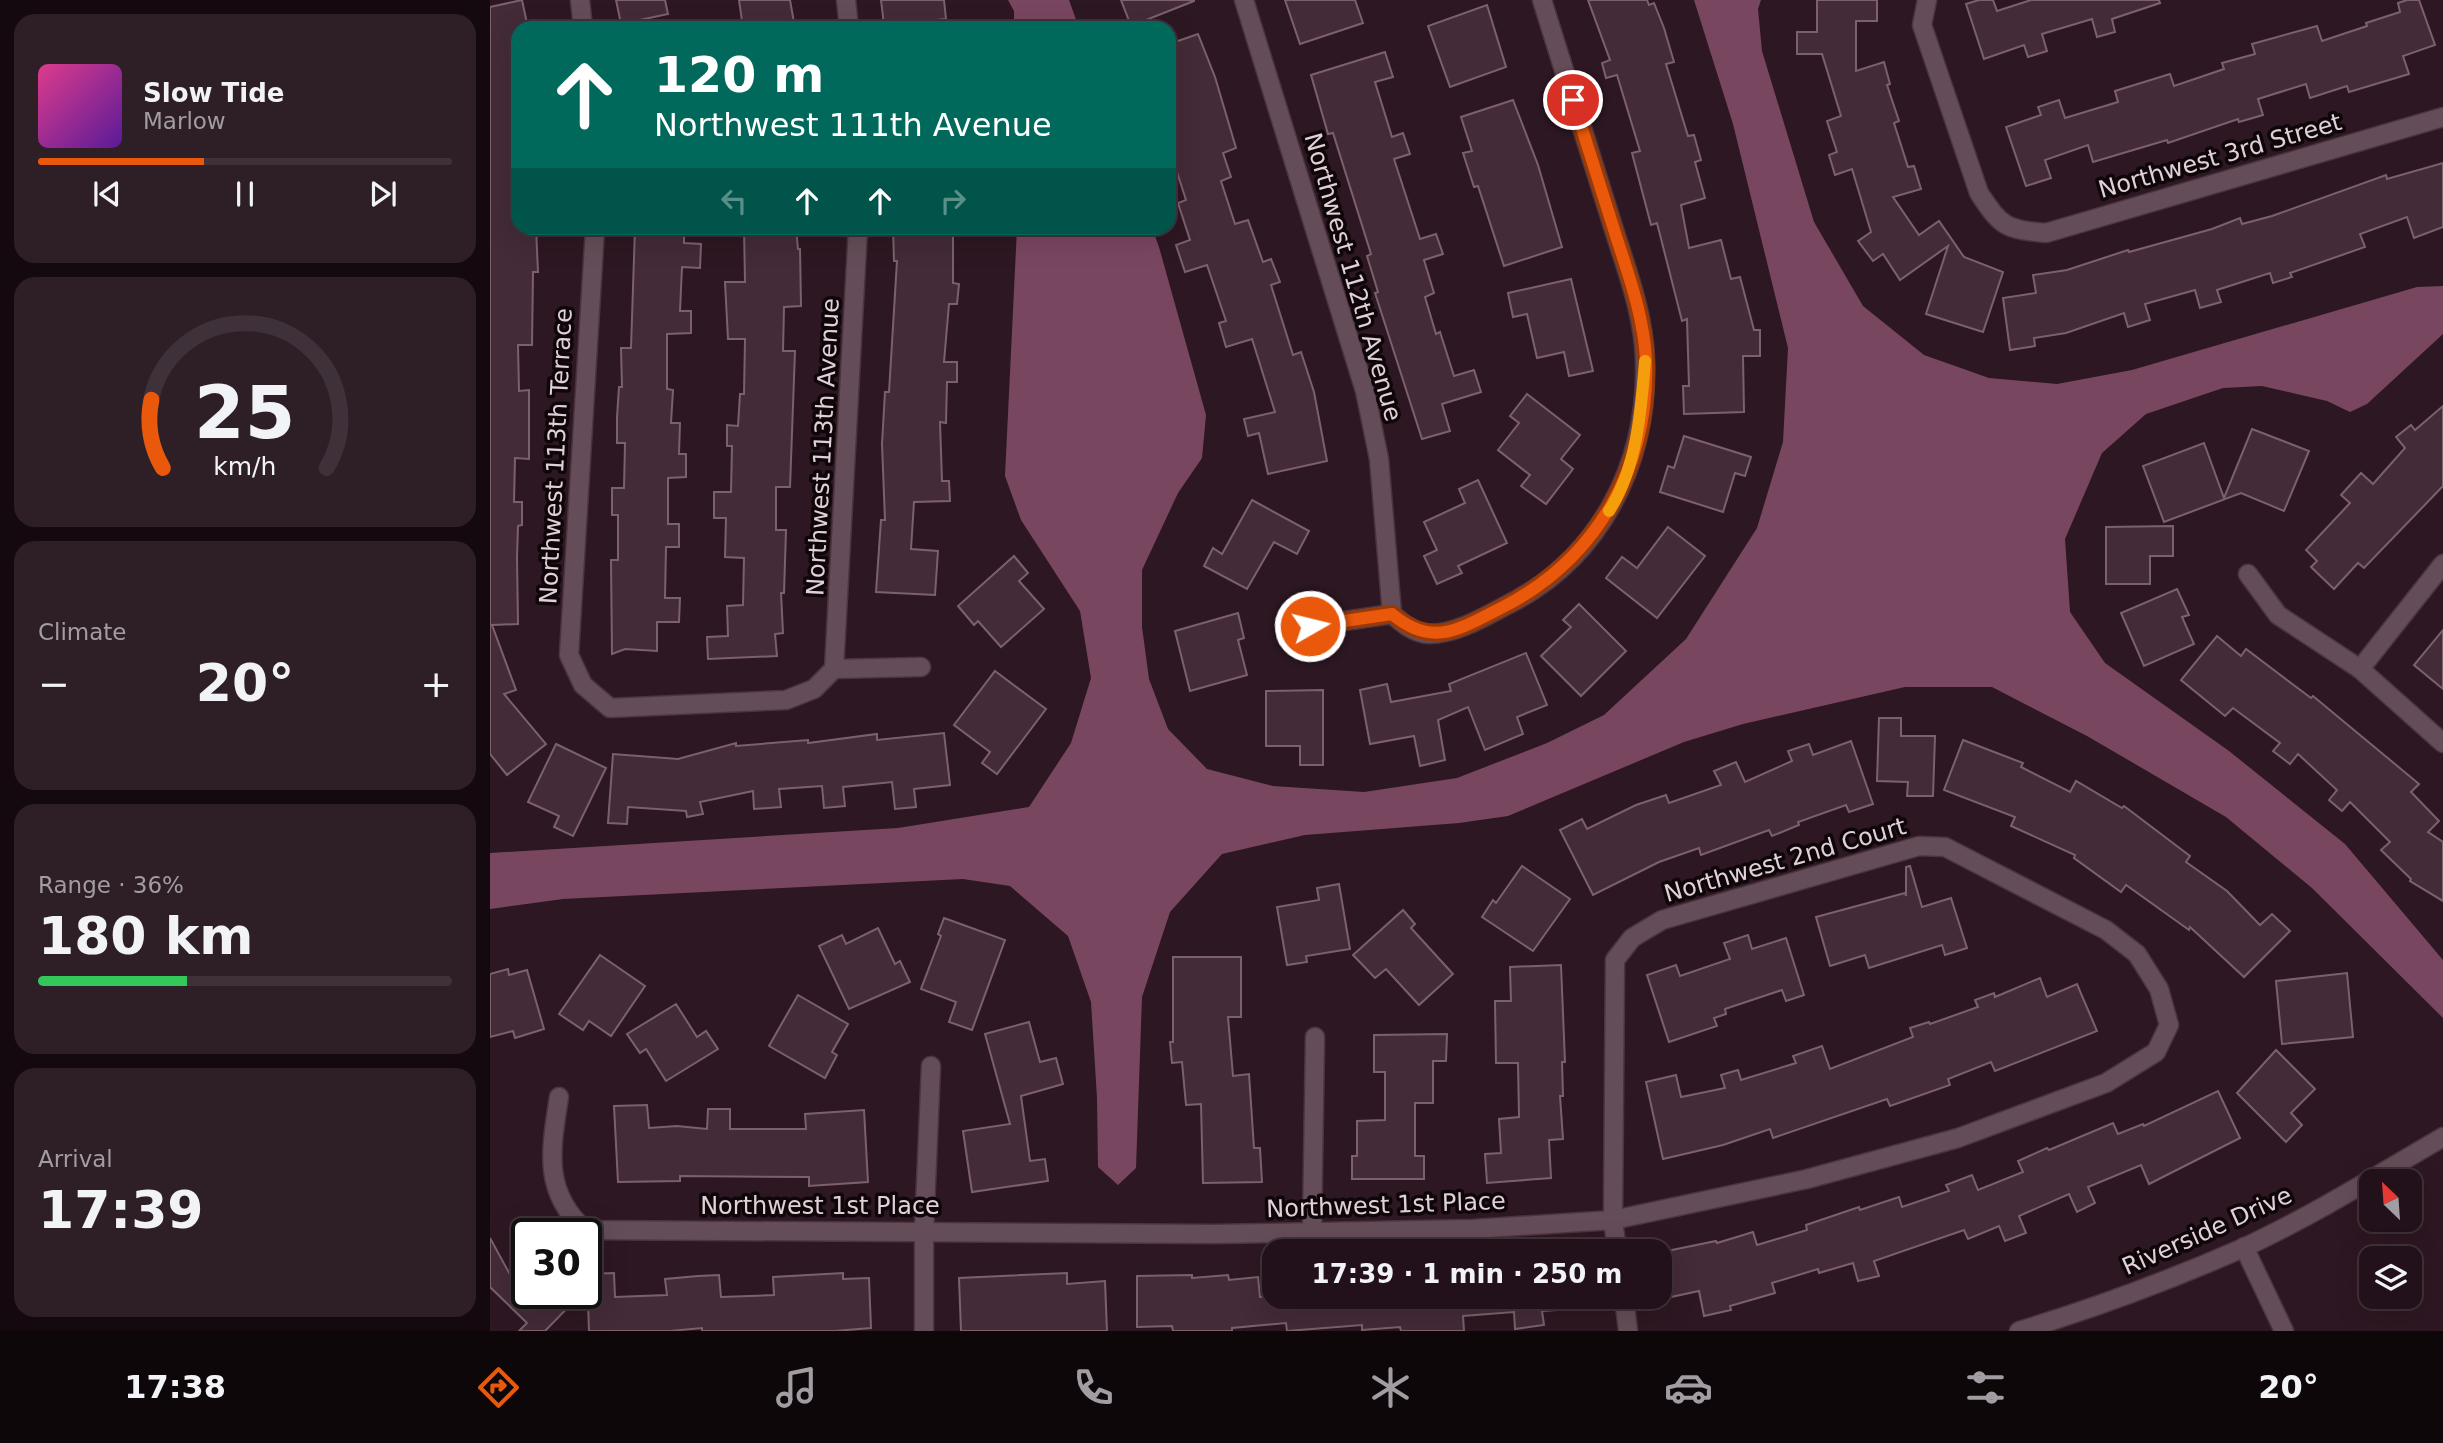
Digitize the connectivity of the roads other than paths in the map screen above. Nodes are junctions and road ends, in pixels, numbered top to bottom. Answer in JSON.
{"nodes":[{"id":1,"x":580,"y":0,"type":"edge"},
{"id":2,"x":846,"y":0,"type":"edge"},
{"id":3,"x":1244,"y":0,"type":"edge"},
{"id":4,"x":1542,"y":0,"type":"edge"},
{"id":5,"x":1927,"y":0,"type":"edge"},
{"id":6,"x":582,"y":21,"type":"edge"},
{"id":7,"x":848,"y":21,"type":"edge"},
{"id":8,"x":2443,"y":117,"type":"edge"},
{"id":9,"x":595,"y":235,"type":"edge"},
{"id":10,"x":858,"y":235,"type":"edge"},
{"id":11,"x":2443,"y":564,"type":"edge"},
{"id":12,"x":2248,"y":574,"type":"dead end"},
{"id":13,"x":1392,"y":614,"type":"junction"},
{"id":14,"x":1310,"y":626,"type":"dead end"},
{"id":15,"x":921,"y":667,"type":"dead end"},
{"id":16,"x":834,"y":669,"type":"junction"},
{"id":17,"x":2360,"y":669,"type":"junction"},
{"id":18,"x":2443,"y":743,"type":"edge"},
{"id":19,"x":2169,"y":1025,"type":"joint"},
{"id":20,"x":1315,"y":1037,"type":"dead end"},
{"id":21,"x":931,"y":1066,"type":"dead end"},
{"id":22,"x":559,"y":1097,"type":"dead end"},
{"id":23,"x":2443,"y":1137,"type":"edge"},
{"id":24,"x":1613,"y":1220,"type":"junction"},
{"id":25,"x":924,"y":1231,"type":"junction"},
{"id":26,"x":1312,"y":1231,"type":"junction"},
{"id":27,"x":1615,"y":1239,"type":"edge"},
{"id":28,"x":2244,"y":1247,"type":"junction"},
{"id":29,"x":1625,"y":1309,"type":"edge"},
{"id":30,"x":924,"y":1331,"type":"edge"},
{"id":31,"x":1628,"y":1331,"type":"edge"},
{"id":32,"x":2018,"y":1331,"type":"edge"},
{"id":33,"x":2284,"y":1331,"type":"edge"}],
"edges":[{"from":1,"to":6,"type":"street"},
{"from":2,"to":7,"type":"street"},
{"from":3,"to":13,"type":"street","name":"Northwest 112th Avenue"},
{"from":4,"to":13,"type":"street"},
{"from":5,"to":8,"type":"street","name":"Northwest 3rd Street"},
{"from":9,"to":16,"type":"street","name":"Northwest 113th Terrace"},
{"from":10,"to":16,"type":"street","name":"Northwest 113th Avenue"},
{"from":11,"to":17,"type":"street"},
{"from":12,"to":17,"type":"street"},
{"from":13,"to":14,"type":"street"},
{"from":15,"to":16,"type":"street"},
{"from":17,"to":18,"type":"street"},
{"from":19,"to":24,"type":"street","name":"Northwest 1st Place"},
{"from":19,"to":24,"type":"street","name":"Northwest 2nd Court"},
{"from":20,"to":26,"type":"street"},
{"from":21,"to":25,"type":"street"},
{"from":22,"to":25,"type":"street","name":"Northwest 1st Place"},
{"from":23,"to":28,"type":"street","name":"Riverside Drive"},
{"from":24,"to":26,"type":"street","name":"Northwest 1st Place"},
{"from":24,"to":27,"type":"street","name":"Northwest 2nd Court"},
{"from":25,"to":26,"type":"street","name":"Northwest 1st Place"},
{"from":25,"to":30,"type":"street"},
{"from":28,"to":32,"type":"street","name":"Riverside Drive"},
{"from":28,"to":33,"type":"street"},
{"from":29,"to":31,"type":"street"}]}
